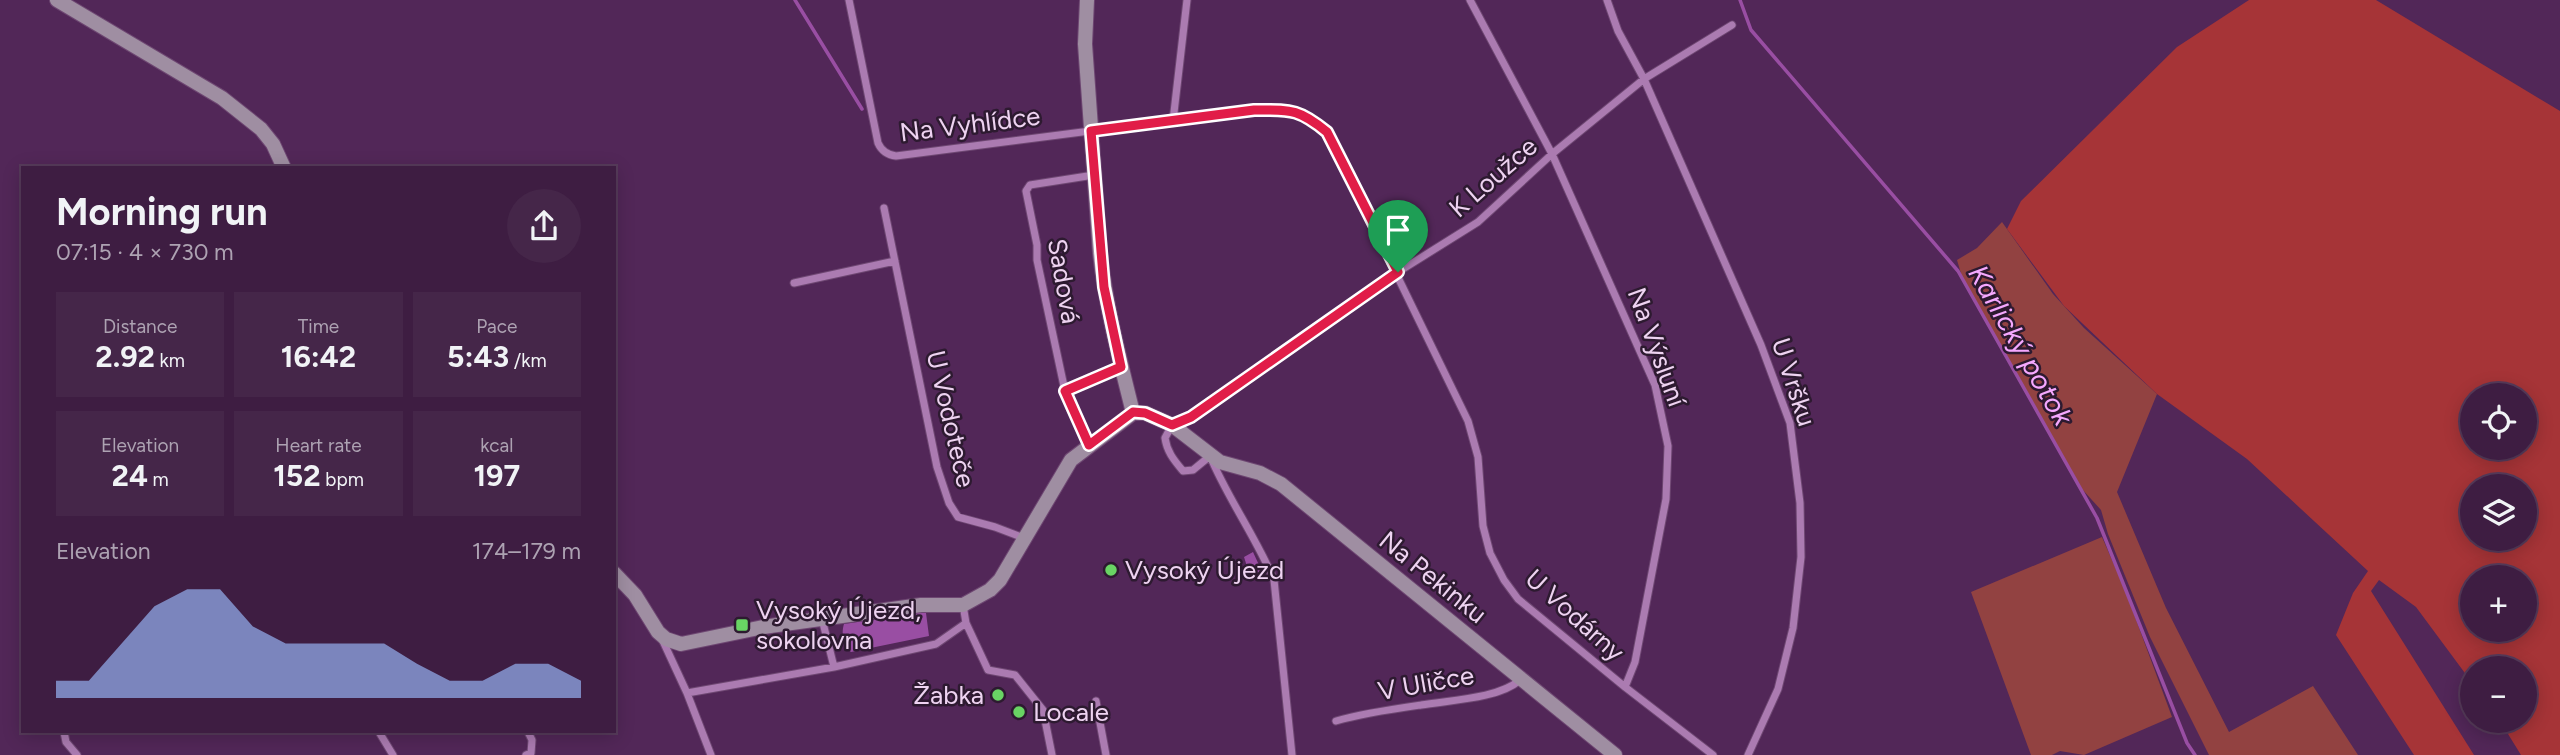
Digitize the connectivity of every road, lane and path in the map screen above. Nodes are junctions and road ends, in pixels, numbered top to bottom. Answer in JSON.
{"nodes":[{"id":1,"x":57,"y":0,"type":"edge"},
{"id":2,"x":849,"y":0,"type":"edge"},
{"id":3,"x":1087,"y":0,"type":"edge"},
{"id":4,"x":1187,"y":0,"type":"edge"},
{"id":5,"x":1470,"y":0,"type":"edge"},
{"id":6,"x":1607,"y":0,"type":"edge"},
{"id":7,"x":1732,"y":25,"type":"dead end"},
{"id":8,"x":1644,"y":79,"type":"junction"},
{"id":9,"x":1173,"y":121,"type":"junction"},
{"id":10,"x":1091,"y":131,"type":"junction"},
{"id":11,"x":1552,"y":154,"type":"junction"},
{"id":12,"x":283,"y":166,"type":"edge"},
{"id":13,"x":1094,"y":175,"type":"junction"},
{"id":14,"x":884,"y":208,"type":"dead end"},
{"id":15,"x":895,"y":261,"type":"junction"},
{"id":16,"x":1398,"y":272,"type":"junction"},
{"id":17,"x":794,"y":283,"type":"dead end"},
{"id":18,"x":1121,"y":367,"type":"junction"},
{"id":19,"x":1065,"y":391,"type":"junction"},
{"id":20,"x":1133,"y":412,"type":"junction"},
{"id":21,"x":1172,"y":425,"type":"junction"},
{"id":22,"x":1089,"y":445,"type":"junction"},
{"id":23,"x":1210,"y":456,"type":"junction"},
{"id":24,"x":1024,"y":538,"type":"junction"},
{"id":25,"x":616,"y":575,"type":"edge"},
{"id":26,"x":963,"y":605,"type":"junction"},
{"id":27,"x":822,"y":619,"type":"junction"},
{"id":28,"x":966,"y":623,"type":"junction"},
{"id":29,"x":659,"y":632,"type":"junction"},
{"id":30,"x":834,"y":667,"type":"junction"},
{"id":31,"x":1520,"y":680,"type":"junction"},
{"id":32,"x":1625,"y":687,"type":"junction"},
{"id":33,"x":687,"y":693,"type":"junction"},
{"id":34,"x":1096,"y":701,"type":"dead end"},
{"id":35,"x":1336,"y":721,"type":"dead end"},
{"id":36,"x":64,"y":733,"type":"edge"},
{"id":37,"x":380,"y":733,"type":"edge"},
{"id":38,"x":528,"y":733,"type":"edge"},
{"id":39,"x":77,"y":755,"type":"edge"},
{"id":40,"x":393,"y":755,"type":"edge"},
{"id":41,"x":526,"y":755,"type":"edge"},
{"id":42,"x":711,"y":755,"type":"edge"},
{"id":43,"x":1052,"y":755,"type":"edge"},
{"id":44,"x":1106,"y":755,"type":"edge"},
{"id":45,"x":1292,"y":755,"type":"edge"},
{"id":46,"x":1615,"y":755,"type":"edge"},
{"id":47,"x":1713,"y":755,"type":"edge"},
{"id":48,"x":1748,"y":755,"type":"edge"}],
"edges":[{"from":1,"to":12,"type":"street"},
{"from":2,"to":10,"type":"street","name":"Na Vyhlídce"},
{"from":3,"to":10,"type":"street"},
{"from":4,"to":9,"type":"street"},
{"from":5,"to":11,"type":"street","name":"Na Výsluní"},
{"from":6,"to":8,"type":"street","name":"U Vršku"},
{"from":7,"to":8,"type":"street","name":"K Loužce"},
{"from":8,"to":11,"type":"street","name":"K Loužce"},
{"from":8,"to":48,"type":"street","name":"U Vršku"},
{"from":9,"to":10,"type":"street","name":"U Vodárny"},
{"from":9,"to":16,"type":"street","name":"U Vodárny"},
{"from":10,"to":13,"type":"street"},
{"from":11,"to":16,"type":"street","name":"K Loužce"},
{"from":11,"to":32,"type":"street","name":"Na Výsluní"},
{"from":13,"to":18,"type":"street"},
{"from":13,"to":19,"type":"street","name":"Sadová"},
{"from":14,"to":15,"type":"street","name":"U Vodoteče"},
{"from":15,"to":17,"type":"street"},
{"from":15,"to":24,"type":"street","name":"U Vodoteče"},
{"from":16,"to":21,"type":"street","name":"K Loužce"},
{"from":16,"to":32,"type":"street","name":"U Vodárny"},
{"from":18,"to":19,"type":"street"},
{"from":18,"to":20,"type":"street"},
{"from":19,"to":22,"type":"street","name":"Sadová"},
{"from":20,"to":21,"type":"street","name":"Na Pekinku"},
{"from":20,"to":22,"type":"street"},
{"from":21,"to":23,"type":"street","name":"Na Pekinku"},
{"from":21,"to":23,"type":"street"},
{"from":22,"to":24,"type":"street"},
{"from":23,"to":31,"type":"street","name":"Na Pekinku"},
{"from":23,"to":45,"type":"street"},
{"from":24,"to":26,"type":"street"},
{"from":25,"to":29,"type":"street"},
{"from":26,"to":27,"type":"street"},
{"from":26,"to":28,"type":"street"},
{"from":27,"to":29,"type":"street"},
{"from":27,"to":30,"type":"street"},
{"from":28,"to":30,"type":"street"},
{"from":28,"to":43,"type":"street"},
{"from":29,"to":33,"type":"street"},
{"from":30,"to":33,"type":"street"},
{"from":31,"to":35,"type":"street","name":"V Uličce"},
{"from":31,"to":46,"type":"street","name":"Na Pekinku"},
{"from":32,"to":47,"type":"street","name":"U Vodárny"},
{"from":33,"to":42,"type":"street"},
{"from":34,"to":44,"type":"street"},
{"from":36,"to":39,"type":"street"},
{"from":37,"to":40,"type":"street"},
{"from":38,"to":41,"type":"street"}]}
